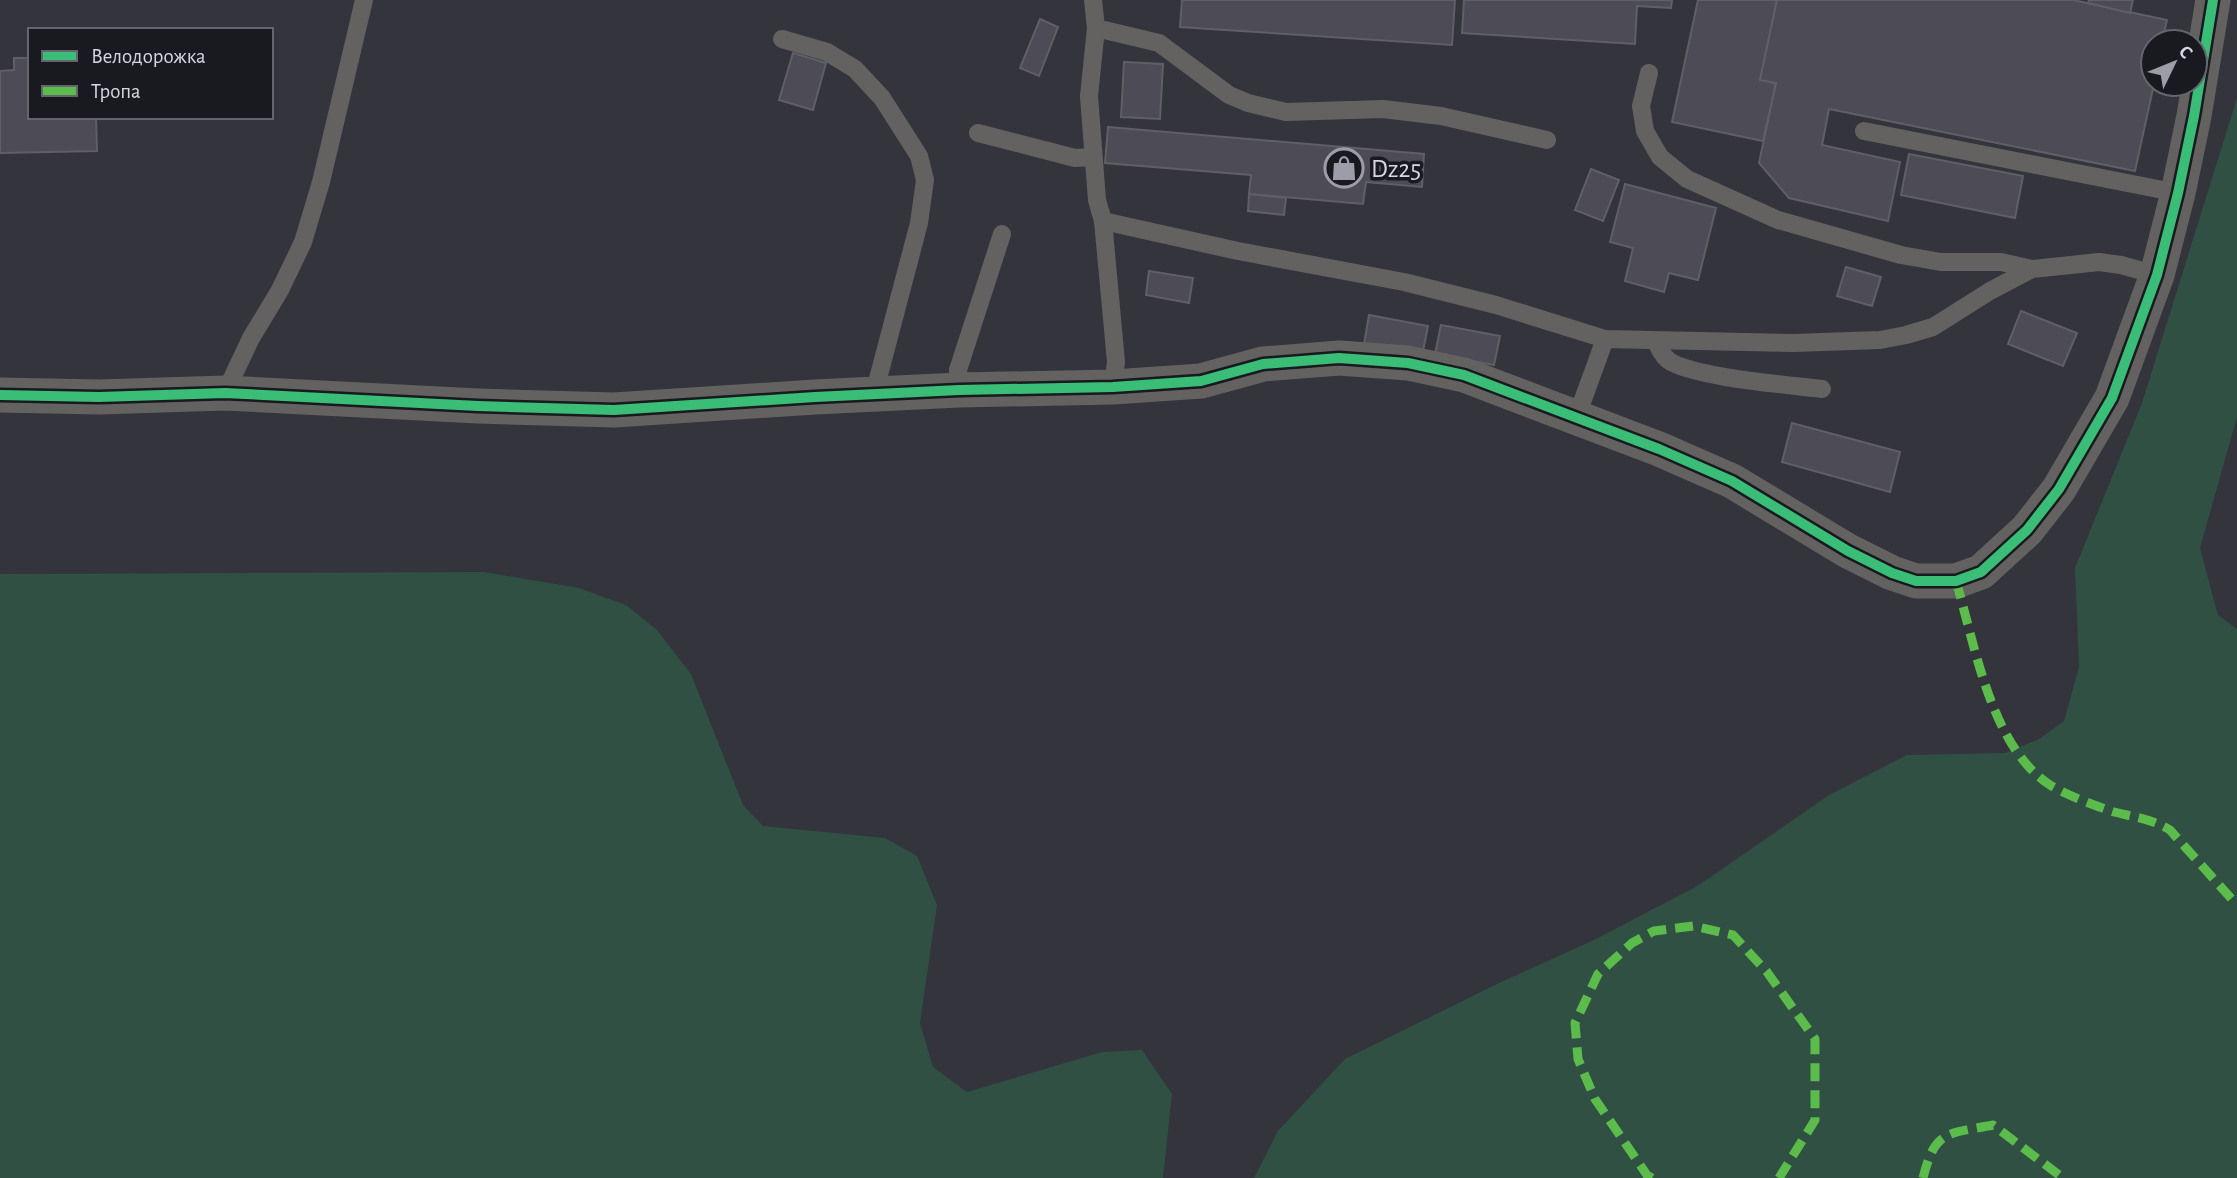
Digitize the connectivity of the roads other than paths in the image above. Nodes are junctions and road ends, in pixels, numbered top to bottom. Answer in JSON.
{"nodes":[{"id":1,"x":364,"y":0,"type":"edge"},
{"id":2,"x":1093,"y":0,"type":"edge"},
{"id":3,"x":2213,"y":0,"type":"edge"},
{"id":4,"x":1096,"y":28,"type":"junction"},
{"id":5,"x":782,"y":39,"type":"dead end"},
{"id":6,"x":1649,"y":73,"type":"dead end"},
{"id":7,"x":1864,"y":131,"type":"dead end"},
{"id":8,"x":978,"y":132,"type":"dead end"},
{"id":9,"x":1547,"y":140,"type":"dead end"},
{"id":10,"x":1093,"y":157,"type":"junction"},
{"id":11,"x":2178,"y":193,"type":"junction"},
{"id":12,"x":1103,"y":221,"type":"junction"},
{"id":13,"x":1002,"y":234,"type":"dead end"},
{"id":14,"x":2032,"y":269,"type":"junction"},
{"id":15,"x":2157,"y":275,"type":"junction"},
{"id":16,"x":1605,"y":339,"type":"junction"},
{"id":17,"x":1657,"y":341,"type":"junction"},
{"id":18,"x":1113,"y":387,"type":"junction"},
{"id":19,"x":1822,"y":389,"type":"dead end"},
{"id":20,"x":959,"y":390,"type":"junction"},
{"id":21,"x":225,"y":393,"type":"junction"},
{"id":22,"x":874,"y":394,"type":"junction"},
{"id":23,"x":0,"y":395,"type":"edge"},
{"id":24,"x":1577,"y":416,"type":"junction"}],
"edges":[{"from":1,"to":21,"type":"lane"},
{"from":2,"to":4,"type":"lane"},
{"from":3,"to":11,"type":"street"},
{"from":4,"to":9,"type":"lane"},
{"from":4,"to":10,"type":"lane"},
{"from":5,"to":22,"type":"lane"},
{"from":6,"to":14,"type":"lane"},
{"from":7,"to":11,"type":"lane"},
{"from":8,"to":10,"type":"lane"},
{"from":10,"to":12,"type":"lane"},
{"from":11,"to":15,"type":"street"},
{"from":12,"to":16,"type":"lane"},
{"from":12,"to":18,"type":"lane"},
{"from":13,"to":20,"type":"lane"},
{"from":14,"to":15,"type":"lane"},
{"from":14,"to":17,"type":"lane"},
{"from":15,"to":24,"type":"street"},
{"from":16,"to":17,"type":"lane"},
{"from":16,"to":24,"type":"lane"},
{"from":17,"to":19,"type":"lane"},
{"from":18,"to":20,"type":"street"},
{"from":18,"to":24,"type":"street"},
{"from":20,"to":22,"type":"street"},
{"from":21,"to":22,"type":"street"},
{"from":21,"to":23,"type":"street"}]}
